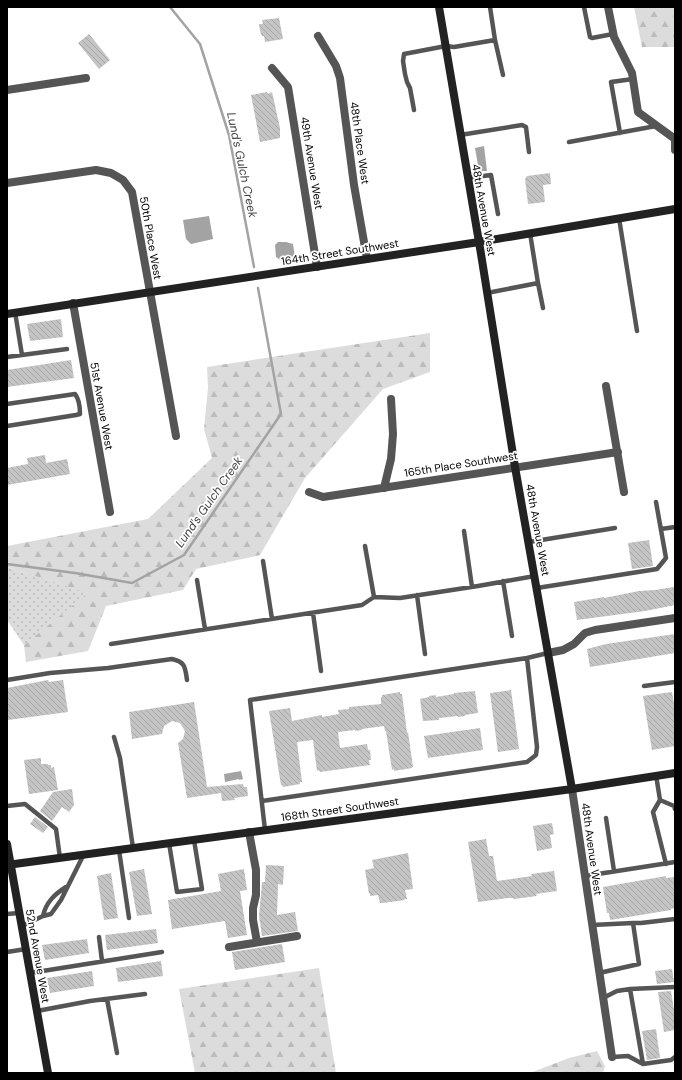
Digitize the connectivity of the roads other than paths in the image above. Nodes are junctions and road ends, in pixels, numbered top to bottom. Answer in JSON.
{"nodes":[{"id":1,"x":439,"y":7,"type":"edge"},
{"id":2,"x":490,"y":7,"type":"edge"},
{"id":3,"x":584,"y":7,"type":"edge"},
{"id":4,"x":608,"y":7,"type":"edge"},
{"id":5,"x":613,"y":34,"type":"junction"},
{"id":6,"x":318,"y":36,"type":"dead end"},
{"id":7,"x":495,"y":40,"type":"junction"},
{"id":8,"x":446,"y":46,"type":"junction"},
{"id":9,"x":272,"y":68,"type":"dead end"},
{"id":10,"x":503,"y":75,"type":"dead end"},
{"id":11,"x":86,"y":78,"type":"dead end"},
{"id":12,"x":633,"y":79,"type":"junction"},
{"id":13,"x":7,"y":90,"type":"edge"},
{"id":14,"x":414,"y":110,"type":"dead end"},
{"id":15,"x":656,"y":126,"type":"junction"},
{"id":16,"x":620,"y":132,"type":"junction"},
{"id":17,"x":460,"y":135,"type":"junction"},
{"id":18,"x":675,"y":140,"type":"edge"},
{"id":19,"x":569,"y":142,"type":"dead end"},
{"id":20,"x":675,"y":150,"type":"edge"},
{"id":21,"x":529,"y":152,"type":"dead end"},
{"id":22,"x":468,"y":178,"type":"junction"},
{"id":23,"x":7,"y":183,"type":"edge"},
{"id":24,"x":675,"y":209,"type":"edge"},
{"id":25,"x":498,"y":214,"type":"dead end"},
{"id":26,"x":619,"y":218,"type":"junction"},
{"id":27,"x":530,"y":233,"type":"junction"},
{"id":28,"x":479,"y":242,"type":"junction"},
{"id":29,"x":367,"y":259,"type":"junction"},
{"id":30,"x":317,"y":266,"type":"junction"},
{"id":31,"x":538,"y":283,"type":"junction"},
{"id":32,"x":149,"y":292,"type":"junction"},
{"id":33,"x":487,"y":293,"type":"junction"},
{"id":34,"x":73,"y":303,"type":"junction"},
{"id":35,"x":542,"y":308,"type":"dead end"},
{"id":36,"x":11,"y":313,"type":"edge"},
{"id":37,"x":637,"y":331,"type":"dead end"},
{"id":38,"x":67,"y":348,"type":"dead end"},
{"id":39,"x":22,"y":355,"type":"junction"},
{"id":40,"x":7,"y":357,"type":"edge"},
{"id":41,"x":606,"y":386,"type":"dead end"},
{"id":42,"x":392,"y":398,"type":"dead end"},
{"id":43,"x":7,"y":404,"type":"edge"},
{"id":44,"x":7,"y":426,"type":"edge"},
{"id":45,"x":176,"y":436,"type":"dead end"},
{"id":46,"x":618,"y":452,"type":"junction"},
{"id":47,"x":515,"y":467,"type":"junction"},
{"id":48,"x":384,"y":488,"type":"junction"},
{"id":49,"x":309,"y":492,"type":"dead end"},
{"id":50,"x":624,"y":492,"type":"dead end"},
{"id":51,"x":656,"y":502,"type":"dead end"},
{"id":52,"x":110,"y":512,"type":"dead end"},
{"id":53,"x":675,"y":527,"type":"edge"},
{"id":54,"x":615,"y":528,"type":"dead end"},
{"id":55,"x":661,"y":529,"type":"junction"},
{"id":56,"x":464,"y":531,"type":"dead end"},
{"id":57,"x":529,"y":542,"type":"junction"},
{"id":58,"x":365,"y":546,"type":"dead end"},
{"id":59,"x":262,"y":561,"type":"dead end"},
{"id":60,"x":534,"y":576,"type":"junction"},
{"id":61,"x":197,"y":580,"type":"dead end"},
{"id":62,"x":503,"y":581,"type":"junction"},
{"id":63,"x":472,"y":587,"type":"junction"},
{"id":64,"x":537,"y":588,"type":"junction"},
{"id":65,"x":417,"y":595,"type":"junction"},
{"id":66,"x":374,"y":597,"type":"junction"},
{"id":67,"x":313,"y":613,"type":"junction"},
{"id":68,"x":675,"y":618,"type":"edge"},
{"id":69,"x":272,"y":619,"type":"junction"},
{"id":70,"x":205,"y":629,"type":"junction"},
{"id":71,"x":512,"y":636,"type":"dead end"},
{"id":72,"x":111,"y":644,"type":"dead end"},
{"id":73,"x":548,"y":653,"type":"junction"},
{"id":74,"x":425,"y":654,"type":"dead end"},
{"id":75,"x":527,"y":658,"type":"junction"},
{"id":76,"x":321,"y":671,"type":"dead end"},
{"id":77,"x":7,"y":680,"type":"edge"},
{"id":78,"x":186,"y":680,"type":"dead end"},
{"id":79,"x":675,"y":682,"type":"edge"},
{"id":80,"x":644,"y":686,"type":"dead end"},
{"id":81,"x":114,"y":737,"type":"dead end"},
{"id":82,"x":675,"y":773,"type":"edge"},
{"id":83,"x":656,"y":776,"type":"junction"},
{"id":84,"x":572,"y":789,"type":"junction"},
{"id":85,"x":660,"y":800,"type":"junction"},
{"id":86,"x":262,"y":801,"type":"junction"},
{"id":87,"x":7,"y":806,"type":"edge"},
{"id":88,"x":675,"y":809,"type":"edge"},
{"id":89,"x":606,"y":818,"type":"dead end"},
{"id":90,"x":265,"y":830,"type":"junction"},
{"id":91,"x":249,"y":832,"type":"junction"},
{"id":92,"x":194,"y":840,"type":"junction"},
{"id":93,"x":169,"y":843,"type":"junction"},
{"id":94,"x":7,"y":844,"type":"edge"},
{"id":95,"x":133,"y":848,"type":"junction"},
{"id":96,"x":119,"y":850,"type":"junction"},
{"id":97,"x":84,"y":854,"type":"junction"},
{"id":98,"x":60,"y":858,"type":"junction"},
{"id":99,"x":675,"y":862,"type":"edge"},
{"id":100,"x":666,"y":864,"type":"junction"},
{"id":101,"x":9,"y":865,"type":"edge"},
{"id":102,"x":614,"y":871,"type":"junction"},
{"id":103,"x":585,"y":876,"type":"junction"},
{"id":104,"x":68,"y":886,"type":"junction"},
{"id":105,"x":19,"y":913,"type":"junction"},
{"id":106,"x":7,"y":914,"type":"edge"},
{"id":107,"x":43,"y":916,"type":"junction"},
{"id":108,"x":129,"y":918,"type":"dead end"},
{"id":109,"x":675,"y":919,"type":"edge"},
{"id":110,"x":633,"y":922,"type":"junction"},
{"id":111,"x":592,"y":925,"type":"junction"},
{"id":112,"x":22,"y":926,"type":"junction"},
{"id":113,"x":297,"y":936,"type":"dead end"},
{"id":114,"x":99,"y":937,"type":"dead end"},
{"id":115,"x":257,"y":942,"type":"junction"},
{"id":116,"x":229,"y":947,"type":"dead end"},
{"id":117,"x":26,"y":949,"type":"junction"},
{"id":118,"x":7,"y":952,"type":"edge"},
{"id":119,"x":162,"y":952,"type":"dead end"},
{"id":120,"x":102,"y":961,"type":"junction"},
{"id":121,"x":30,"y":973,"type":"junction"},
{"id":122,"x":599,"y":973,"type":"junction"},
{"id":123,"x":675,"y":987,"type":"edge"},
{"id":124,"x":630,"y":989,"type":"junction"},
{"id":125,"x":145,"y":994,"type":"dead end"},
{"id":126,"x":603,"y":998,"type":"junction"},
{"id":127,"x":107,"y":999,"type":"junction"},
{"id":128,"x":37,"y":1011,"type":"junction"},
{"id":129,"x":117,"y":1053,"type":"dead end"},
{"id":130,"x":612,"y":1057,"type":"joint"},
{"id":131,"x":675,"y":1058,"type":"edge"},
{"id":132,"x":643,"y":1064,"type":"junction"},
{"id":133,"x":48,"y":1073,"type":"edge"}],
"edges":[{"from":1,"to":8,"type":"street","name":"48th Avenue West"},
{"from":2,"to":7,"type":"lane"},
{"from":3,"to":5,"type":"lane"},
{"from":4,"to":5,"type":"street"},
{"from":5,"to":12,"type":"street"},
{"from":6,"to":29,"type":"street","name":"48th Place West"},
{"from":7,"to":8,"type":"lane"},
{"from":7,"to":10,"type":"lane"},
{"from":8,"to":14,"type":"lane"},
{"from":8,"to":17,"type":"street","name":"48th Avenue West"},
{"from":9,"to":30,"type":"street","name":"49th Avenue West"},
{"from":11,"to":13,"type":"street"},
{"from":12,"to":15,"type":"street"},
{"from":12,"to":16,"type":"lane"},
{"from":15,"to":16,"type":"lane"},
{"from":15,"to":18,"type":"street"},
{"from":16,"to":19,"type":"lane"},
{"from":17,"to":21,"type":"lane"},
{"from":17,"to":22,"type":"street","name":"48th Avenue West"},
{"from":18,"to":20,"type":"street"},
{"from":22,"to":25,"type":"lane"},
{"from":22,"to":28,"type":"street","name":"48th Avenue West"},
{"from":23,"to":32,"type":"street","name":"50th Place West"},
{"from":24,"to":26,"type":"street","name":"164th Street Southwest"},
{"from":26,"to":27,"type":"street","name":"164th Street Southwest"},
{"from":26,"to":37,"type":"lane"},
{"from":27,"to":28,"type":"street","name":"164th Street Southwest"},
{"from":27,"to":31,"type":"lane"},
{"from":28,"to":29,"type":"street","name":"164th Street Southwest"},
{"from":28,"to":33,"type":"street","name":"48th Avenue West"},
{"from":29,"to":30,"type":"street","name":"164th Street Southwest"},
{"from":30,"to":32,"type":"street","name":"164th Street Southwest"},
{"from":31,"to":33,"type":"lane"},
{"from":31,"to":35,"type":"lane"},
{"from":32,"to":34,"type":"street","name":"164th Street Southwest"},
{"from":32,"to":45,"type":"street","name":"50th Place West"},
{"from":33,"to":47,"type":"street","name":"48th Avenue West"},
{"from":34,"to":36,"type":"street","name":"164th Street Southwest"},
{"from":34,"to":52,"type":"street","name":"51st Avenue West"},
{"from":36,"to":39,"type":"lane"},
{"from":38,"to":39,"type":"lane"},
{"from":39,"to":40,"type":"lane"},
{"from":41,"to":46,"type":"street"},
{"from":42,"to":48,"type":"street"},
{"from":43,"to":44,"type":"lane"},
{"from":46,"to":47,"type":"street","name":"165th Place Southwest"},
{"from":46,"to":50,"type":"street"},
{"from":47,"to":48,"type":"street","name":"165th Place Southwest"},
{"from":47,"to":57,"type":"street","name":"48th Avenue West"},
{"from":48,"to":49,"type":"street","name":"165th Place Southwest"},
{"from":51,"to":55,"type":"lane"},
{"from":53,"to":55,"type":"lane"},
{"from":54,"to":57,"type":"lane"},
{"from":55,"to":64,"type":"lane"},
{"from":56,"to":63,"type":"lane"},
{"from":57,"to":60,"type":"street","name":"48th Avenue West"},
{"from":58,"to":66,"type":"lane"},
{"from":59,"to":69,"type":"lane"},
{"from":60,"to":62,"type":"lane"},
{"from":60,"to":64,"type":"street","name":"48th Avenue West"},
{"from":61,"to":70,"type":"lane"},
{"from":62,"to":63,"type":"lane"},
{"from":62,"to":71,"type":"lane"},
{"from":63,"to":65,"type":"lane"},
{"from":64,"to":73,"type":"street","name":"48th Avenue West"},
{"from":65,"to":66,"type":"lane"},
{"from":65,"to":74,"type":"lane"},
{"from":66,"to":67,"type":"lane"},
{"from":67,"to":69,"type":"lane"},
{"from":67,"to":76,"type":"lane"},
{"from":68,"to":73,"type":"street"},
{"from":69,"to":70,"type":"lane"},
{"from":70,"to":72,"type":"lane"},
{"from":73,"to":75,"type":"lane"},
{"from":73,"to":84,"type":"street","name":"48th Avenue West"},
{"from":75,"to":86,"type":"lane"},
{"from":75,"to":86,"type":"lane"},
{"from":77,"to":78,"type":"lane"},
{"from":79,"to":80,"type":"lane"},
{"from":81,"to":95,"type":"lane"},
{"from":82,"to":83,"type":"street","name":"168th Street Southwest"},
{"from":83,"to":84,"type":"street","name":"168th Street Southwest"},
{"from":83,"to":85,"type":"lane"},
{"from":84,"to":90,"type":"street","name":"168th Street Southwest"},
{"from":84,"to":103,"type":"street","name":"48th Avenue West"},
{"from":85,"to":88,"type":"lane"},
{"from":85,"to":100,"type":"lane"},
{"from":86,"to":90,"type":"lane"},
{"from":87,"to":98,"type":"lane"},
{"from":89,"to":102,"type":"lane"},
{"from":90,"to":91,"type":"street","name":"168th Street Southwest"},
{"from":91,"to":92,"type":"street","name":"168th Street Southwest"},
{"from":91,"to":115,"type":"street"},
{"from":92,"to":93,"type":"street","name":"168th Street Southwest"},
{"from":92,"to":93,"type":"lane"},
{"from":93,"to":95,"type":"street","name":"168th Street Southwest"},
{"from":94,"to":101,"type":"street","name":"52nd Avenue West"},
{"from":95,"to":96,"type":"street","name":"168th Street Southwest"},
{"from":96,"to":97,"type":"street","name":"168th Street Southwest"},
{"from":96,"to":108,"type":"lane"},
{"from":97,"to":98,"type":"street","name":"168th Street Southwest"},
{"from":97,"to":104,"type":"lane"},
{"from":98,"to":101,"type":"street","name":"168th Street Southwest"},
{"from":99,"to":100,"type":"lane"},
{"from":100,"to":102,"type":"lane"},
{"from":101,"to":105,"type":"street","name":"52nd Avenue West"},
{"from":102,"to":103,"type":"lane"},
{"from":103,"to":111,"type":"street","name":"48th Avenue West"},
{"from":104,"to":107,"type":"lane"},
{"from":104,"to":107,"type":"lane"},
{"from":105,"to":106,"type":"lane"},
{"from":105,"to":112,"type":"street","name":"52nd Avenue West"},
{"from":107,"to":112,"type":"lane"},
{"from":109,"to":110,"type":"lane"},
{"from":110,"to":111,"type":"lane"},
{"from":110,"to":122,"type":"lane"},
{"from":111,"to":122,"type":"street","name":"48th Avenue West"},
{"from":112,"to":117,"type":"street","name":"52nd Avenue West"},
{"from":113,"to":115,"type":"street"},
{"from":114,"to":120,"type":"lane"},
{"from":115,"to":116,"type":"street"},
{"from":117,"to":118,"type":"lane"},
{"from":117,"to":121,"type":"street","name":"52nd Avenue West"},
{"from":119,"to":120,"type":"lane"},
{"from":120,"to":121,"type":"lane"},
{"from":121,"to":128,"type":"street","name":"52nd Avenue West"},
{"from":122,"to":126,"type":"street","name":"48th Avenue West"},
{"from":123,"to":124,"type":"lane"},
{"from":124,"to":126,"type":"lane"},
{"from":124,"to":132,"type":"lane"},
{"from":125,"to":127,"type":"lane"},
{"from":126,"to":130,"type":"street","name":"48th Avenue West"},
{"from":127,"to":128,"type":"lane"},
{"from":127,"to":129,"type":"lane"},
{"from":128,"to":133,"type":"street","name":"52nd Avenue West"},
{"from":130,"to":132,"type":"lane"},
{"from":131,"to":132,"type":"lane"}]}
